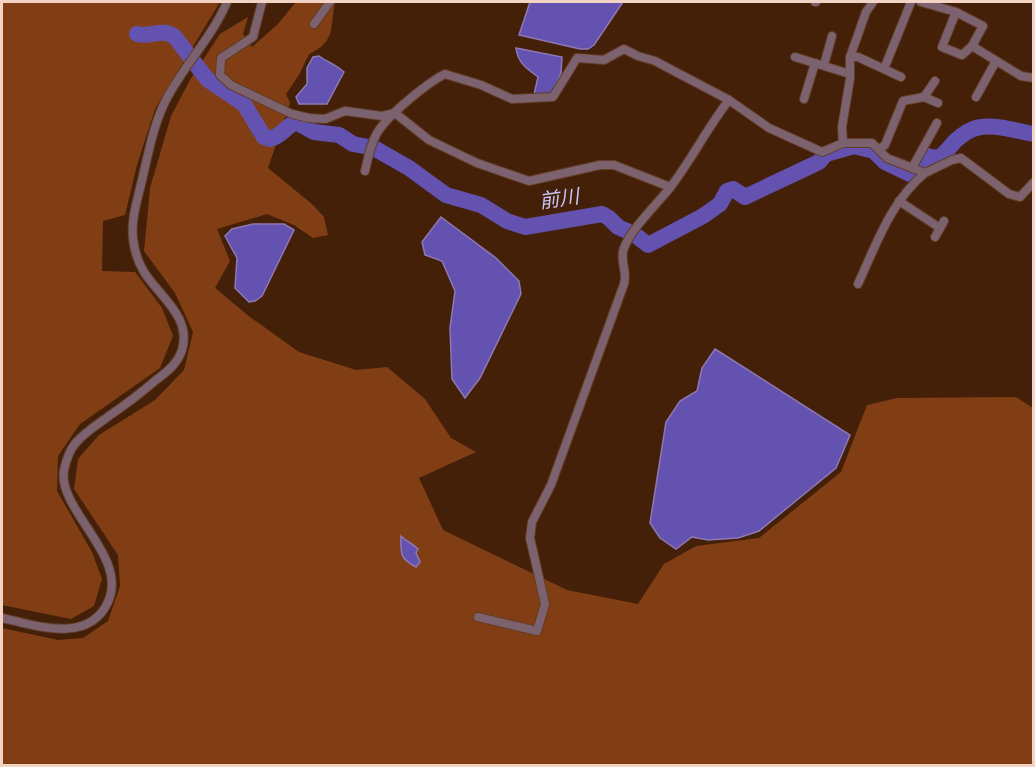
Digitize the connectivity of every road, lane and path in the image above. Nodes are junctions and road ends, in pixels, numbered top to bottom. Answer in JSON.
{"nodes":[{"id":1,"x":226,"y":2,"type":"edge"},
{"id":2,"x":262,"y":2,"type":"edge"},
{"id":3,"x":330,"y":2,"type":"edge"},
{"id":4,"x":873,"y":2,"type":"edge"},
{"id":5,"x":911,"y":2,"type":"edge"},
{"id":6,"x":921,"y":2,"type":"edge"},
{"id":7,"x":956,"y":12,"type":"junction"},
{"id":8,"x":314,"y":24,"type":"dead end"},
{"id":9,"x":832,"y":36,"type":"dead end"},
{"id":10,"x":972,"y":46,"type":"junction"},
{"id":11,"x":795,"y":57,"type":"dead end"},
{"id":12,"x":850,"y":57,"type":"junction"},
{"id":13,"x":996,"y":61,"type":"junction"},
{"id":14,"x":819,"y":64,"type":"junction"},
{"id":15,"x":884,"y":69,"type":"junction"},
{"id":16,"x":850,"y":74,"type":"junction"},
{"id":17,"x":901,"y":77,"type":"dead end"},
{"id":18,"x":1034,"y":78,"type":"edge"},
{"id":19,"x":935,"y":81,"type":"dead end"},
{"id":20,"x":976,"y":96,"type":"dead end"},
{"id":21,"x":924,"y":97,"type":"junction"},
{"id":22,"x":804,"y":99,"type":"dead end"},
{"id":23,"x":729,"y":100,"type":"junction"},
{"id":24,"x":938,"y":103,"type":"dead end"},
{"id":25,"x":395,"y":113,"type":"junction"},
{"id":26,"x":937,"y":123,"type":"dead end"},
{"id":27,"x":843,"y":144,"type":"junction"},
{"id":28,"x":879,"y":149,"type":"junction"},
{"id":29,"x":912,"y":168,"type":"junction"},
{"id":30,"x":365,"y":171,"type":"dead end"},
{"id":31,"x":924,"y":172,"type":"junction"},
{"id":32,"x":1034,"y":182,"type":"edge"},
{"id":33,"x":670,"y":187,"type":"junction"},
{"id":34,"x":899,"y":201,"type":"junction"},
{"id":35,"x":935,"y":237,"type":"dead end"},
{"id":36,"x":858,"y":284,"type":"dead end"},
{"id":37,"x":477,"y":617,"type":"dead end"},
{"id":38,"x":2,"y":618,"type":"edge"}],
"edges":[{"from":1,"to":38,"type":"street"},
{"from":2,"to":25,"type":"street"},
{"from":3,"to":8,"type":"street"},
{"from":4,"to":12,"type":"street"},
{"from":5,"to":15,"type":"street"},
{"from":6,"to":7,"type":"street"},
{"from":7,"to":10,"type":"street"},
{"from":7,"to":10,"type":"street"},
{"from":9,"to":14,"type":"street"},
{"from":10,"to":13,"type":"street"},
{"from":11,"to":14,"type":"street"},
{"from":12,"to":15,"type":"street"},
{"from":12,"to":16,"type":"street"},
{"from":13,"to":18,"type":"street"},
{"from":13,"to":20,"type":"street"},
{"from":14,"to":16,"type":"street"},
{"from":14,"to":22,"type":"street"},
{"from":15,"to":17,"type":"street"},
{"from":16,"to":27,"type":"street"},
{"from":19,"to":21,"type":"street"},
{"from":21,"to":24,"type":"street"},
{"from":21,"to":28,"type":"street"},
{"from":23,"to":25,"type":"street"},
{"from":23,"to":27,"type":"street"},
{"from":23,"to":33,"type":"street"},
{"from":25,"to":30,"type":"street"},
{"from":25,"to":33,"type":"street"},
{"from":26,"to":29,"type":"street"},
{"from":27,"to":28,"type":"street"},
{"from":28,"to":29,"type":"street"},
{"from":29,"to":31,"type":"street"},
{"from":31,"to":32,"type":"street"},
{"from":31,"to":34,"type":"street"},
{"from":33,"to":37,"type":"street"},
{"from":34,"to":35,"type":"street"},
{"from":34,"to":36,"type":"street"}]}
